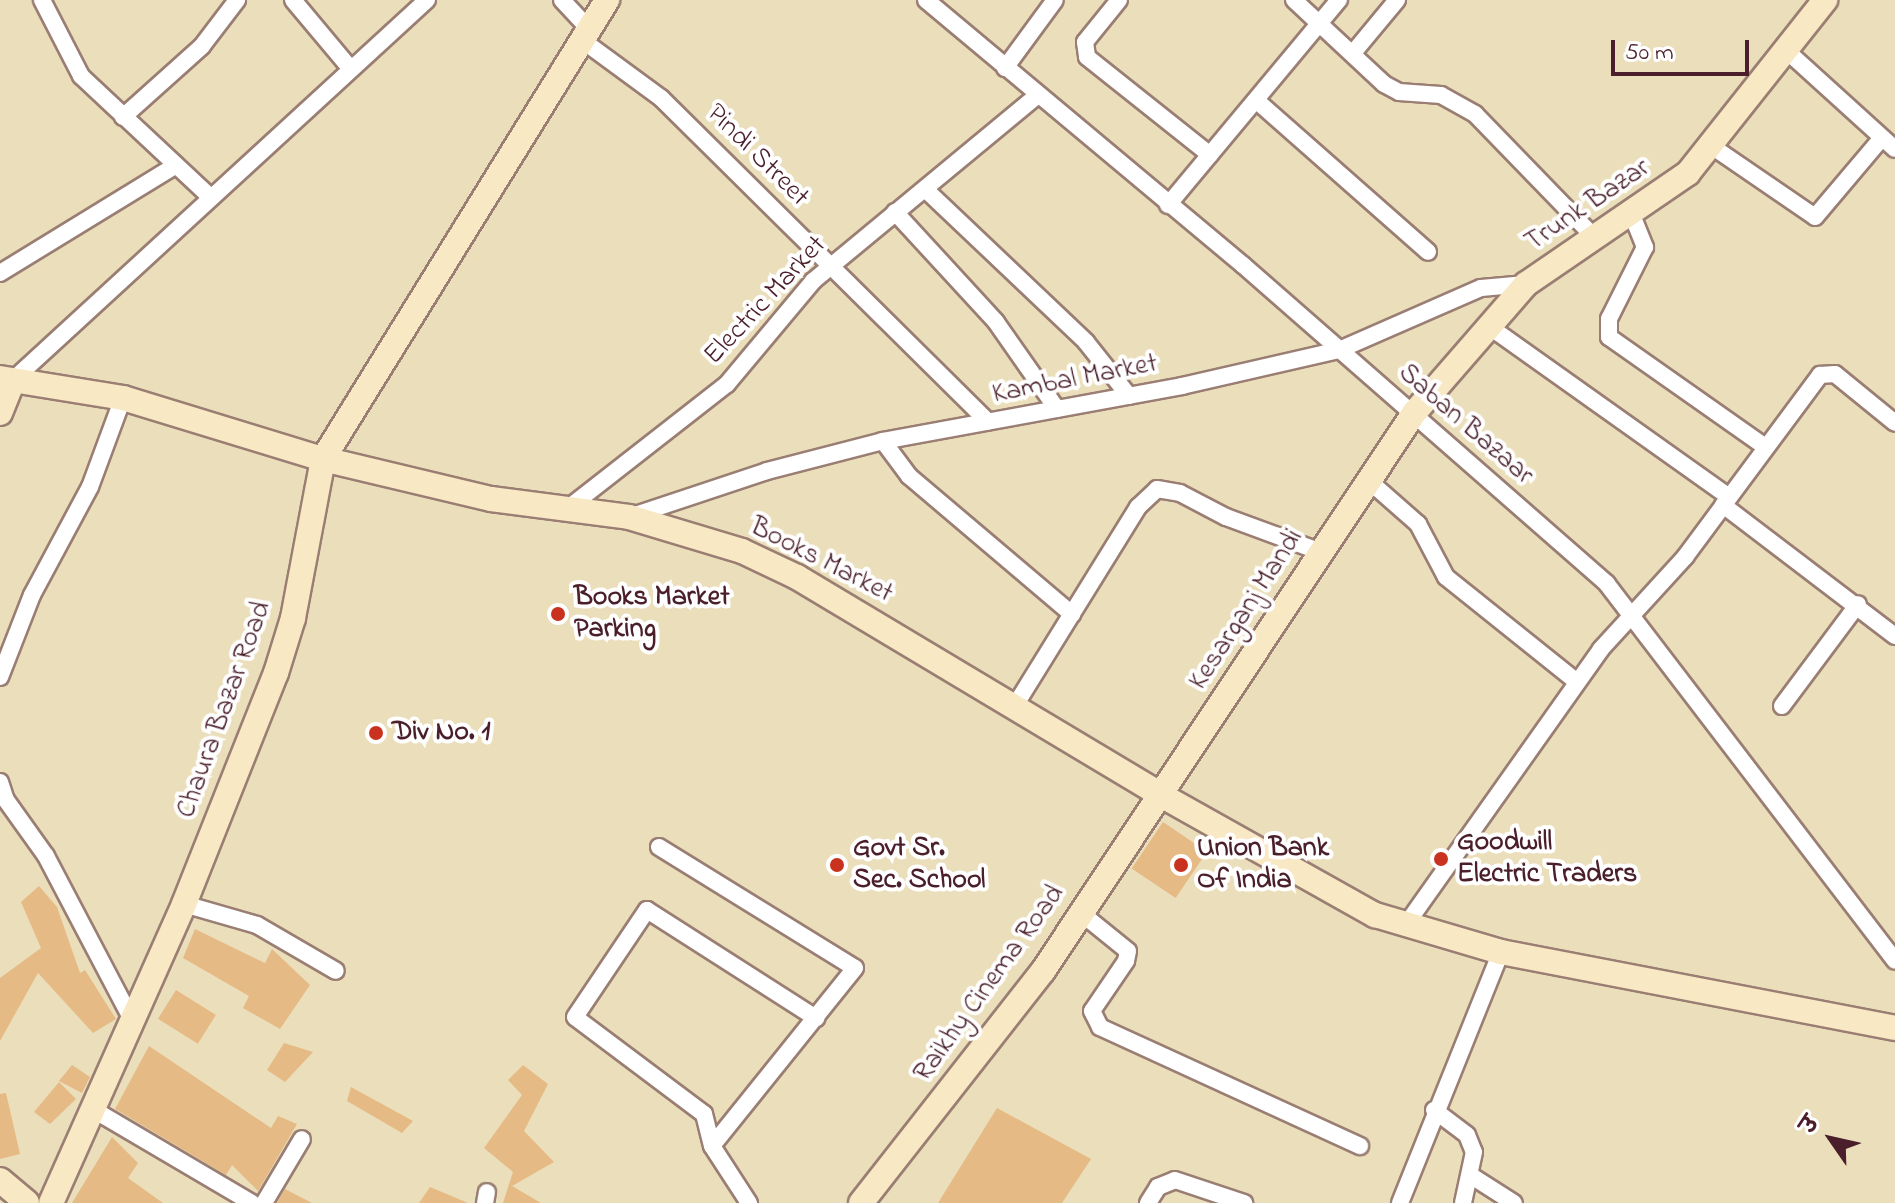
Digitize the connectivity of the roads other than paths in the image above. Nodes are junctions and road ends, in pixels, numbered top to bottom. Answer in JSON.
{"nodes":[{"id":1,"x":42,"y":0,"type":"edge"},
{"id":2,"x":237,"y":0,"type":"edge"},
{"id":3,"x":293,"y":0,"type":"edge"},
{"id":4,"x":427,"y":0,"type":"edge"},
{"id":5,"x":562,"y":0,"type":"edge"},
{"id":6,"x":607,"y":0,"type":"edge"},
{"id":7,"x":926,"y":0,"type":"edge"},
{"id":8,"x":1055,"y":0,"type":"edge"},
{"id":9,"x":1119,"y":0,"type":"edge"},
{"id":10,"x":1294,"y":0,"type":"edge"},
{"id":11,"x":1339,"y":0,"type":"edge"},
{"id":12,"x":1397,"y":0,"type":"edge"},
{"id":13,"x":1825,"y":0,"type":"edge"},
{"id":14,"x":1322,"y":23,"type":"junction"},
{"id":15,"x":585,"y":34,"type":"junction"},
{"id":16,"x":1788,"y":52,"type":"junction"},
{"id":17,"x":1353,"y":53,"type":"junction"},
{"id":18,"x":349,"y":67,"type":"junction"},
{"id":19,"x":1005,"y":68,"type":"junction"},
{"id":20,"x":1038,"y":95,"type":"junction"},
{"id":21,"x":1257,"y":101,"type":"junction"},
{"id":22,"x":123,"y":117,"type":"junction"},
{"id":23,"x":1888,"y":144,"type":"edge"},
{"id":24,"x":1710,"y":145,"type":"junction"},
{"id":25,"x":1210,"y":155,"type":"junction"},
{"id":26,"x":176,"y":165,"type":"junction"},
{"id":27,"x":925,"y":189,"type":"junction"},
{"id":28,"x":208,"y":195,"type":"junction"},
{"id":29,"x":1168,"y":205,"type":"junction"},
{"id":30,"x":895,"y":212,"type":"junction"},
{"id":31,"x":1632,"y":215,"type":"junction"},
{"id":32,"x":1595,"y":238,"type":"junction"},
{"id":33,"x":1428,"y":252,"type":"dead end"},
{"id":34,"x":830,"y":265,"type":"junction"},
{"id":35,"x":0,"y":273,"type":"edge"},
{"id":36,"x":1526,"y":284,"type":"junction"},
{"id":37,"x":1490,"y":327,"type":"junction"},
{"id":38,"x":1339,"y":350,"type":"junction"},
{"id":39,"x":6,"y":379,"type":"edge"},
{"id":40,"x":1129,"y":396,"type":"junction"},
{"id":41,"x":123,"y":398,"type":"junction"},
{"id":42,"x":1057,"y":409,"type":"junction"},
{"id":43,"x":0,"y":413,"type":"edge"},
{"id":44,"x":1414,"y":413,"type":"junction"},
{"id":45,"x":988,"y":422,"type":"junction"},
{"id":46,"x":1895,"y":423,"type":"edge"},
{"id":47,"x":883,"y":441,"type":"junction"},
{"id":48,"x":1764,"y":446,"type":"junction"},
{"id":49,"x":1382,"y":458,"type":"joint"},
{"id":50,"x":323,"y":459,"type":"junction"},
{"id":51,"x":1368,"y":480,"type":"junction"},
{"id":52,"x":1726,"y":501,"type":"junction"},
{"id":53,"x":567,"y":509,"type":"junction"},
{"id":54,"x":629,"y":517,"type":"junction"},
{"id":55,"x":1321,"y":552,"type":"junction"},
{"id":56,"x":1858,"y":604,"type":"junction"},
{"id":57,"x":1630,"y":613,"type":"junction"},
{"id":58,"x":1072,"y":614,"type":"junction"},
{"id":59,"x":1895,"y":636,"type":"edge"},
{"id":60,"x":0,"y":677,"type":"edge"},
{"id":61,"x":1577,"y":682,"type":"junction"},
{"id":62,"x":1016,"y":704,"type":"junction"},
{"id":63,"x":1782,"y":706,"type":"dead end"},
{"id":64,"x":0,"y":782,"type":"edge"},
{"id":65,"x":1159,"y":794,"type":"junction"},
{"id":66,"x":3,"y":801,"type":"edge"},
{"id":67,"x":659,"y":847,"type":"dead end"},
{"id":68,"x":184,"y":904,"type":"junction"},
{"id":69,"x":1081,"y":913,"type":"junction"},
{"id":70,"x":1405,"y":926,"type":"junction"},
{"id":71,"x":1501,"y":952,"type":"junction"},
{"id":72,"x":1895,"y":961,"type":"edge"},
{"id":73,"x":336,"y":971,"type":"dead end"},
{"id":74,"x":816,"y":1018,"type":"junction"},
{"id":75,"x":133,"y":1022,"type":"junction"},
{"id":76,"x":1895,"y":1028,"type":"edge"},
{"id":77,"x":94,"y":1110,"type":"junction"},
{"id":78,"x":1434,"y":1110,"type":"junction"},
{"id":79,"x":302,"y":1139,"type":"dead end"},
{"id":80,"x":712,"y":1146,"type":"junction"},
{"id":81,"x":1360,"y":1146,"type":"dead end"},
{"id":82,"x":1470,"y":1175,"type":"junction"},
{"id":83,"x":0,"y":1180,"type":"edge"},
{"id":84,"x":27,"y":1203,"type":"edge"},
{"id":85,"x":51,"y":1203,"type":"edge"},
{"id":86,"x":252,"y":1203,"type":"edge"},
{"id":87,"x":264,"y":1203,"type":"edge"},
{"id":88,"x":749,"y":1203,"type":"edge"},
{"id":89,"x":861,"y":1203,"type":"edge"},
{"id":90,"x":1148,"y":1203,"type":"edge"},
{"id":91,"x":1244,"y":1203,"type":"edge"},
{"id":92,"x":1400,"y":1203,"type":"edge"},
{"id":93,"x":1463,"y":1203,"type":"edge"},
{"id":94,"x":1514,"y":1203,"type":"edge"}],
"edges":[{"from":1,"to":22,"type":"street"},
{"from":2,"to":22,"type":"street"},
{"from":3,"to":18,"type":"street"},
{"from":4,"to":18,"type":"street"},
{"from":5,"to":15,"type":"street","name":"Pindi Street"},
{"from":6,"to":15,"type":"street","name":"Chaura Bazar Road"},
{"from":7,"to":19,"type":"street","name":"Saban Bazaar"},
{"from":8,"to":19,"type":"street"},
{"from":9,"to":25,"type":"street"},
{"from":10,"to":14,"type":"street"},
{"from":11,"to":14,"type":"street"},
{"from":12,"to":17,"type":"street"},
{"from":13,"to":16,"type":"street","name":"Trunk Bazar"},
{"from":14,"to":17,"type":"street"},
{"from":14,"to":21,"type":"street"},
{"from":15,"to":34,"type":"street","name":"Pindi Street"},
{"from":15,"to":50,"type":"street","name":"Chaura Bazar Road"},
{"from":16,"to":23,"type":"street"},
{"from":16,"to":24,"type":"street","name":"Trunk Bazar"},
{"from":17,"to":32,"type":"street"},
{"from":18,"to":28,"type":"street"},
{"from":19,"to":20,"type":"street","name":"Saban Bazaar"},
{"from":20,"to":27,"type":"street","name":"Electric Market"},
{"from":20,"to":29,"type":"street","name":"Saban Bazaar"},
{"from":21,"to":25,"type":"street"},
{"from":21,"to":33,"type":"street"},
{"from":22,"to":26,"type":"street"},
{"from":23,"to":24,"type":"street"},
{"from":24,"to":31,"type":"street","name":"Trunk Bazar"},
{"from":25,"to":29,"type":"street"},
{"from":26,"to":28,"type":"street"},
{"from":26,"to":35,"type":"street"},
{"from":27,"to":30,"type":"street","name":"Electric Market"},
{"from":27,"to":40,"type":"street"},
{"from":28,"to":39,"type":"street"},
{"from":29,"to":38,"type":"street","name":"Saban Bazaar"},
{"from":30,"to":34,"type":"street","name":"Electric Market"},
{"from":30,"to":42,"type":"street"},
{"from":31,"to":32,"type":"street","name":"Trunk Bazar"},
{"from":31,"to":48,"type":"street"},
{"from":32,"to":36,"type":"street","name":"Trunk Bazar"},
{"from":34,"to":45,"type":"street","name":"Pindi Street"},
{"from":34,"to":53,"type":"street","name":"Electric Market"},
{"from":36,"to":37,"type":"street","name":"Trunk Bazar"},
{"from":36,"to":38,"type":"street","name":"Kambal Market"},
{"from":37,"to":44,"type":"street","name":"Trunk Bazar"},
{"from":37,"to":52,"type":"street"},
{"from":38,"to":40,"type":"street","name":"Kambal Market"},
{"from":38,"to":44,"type":"street","name":"Saban Bazaar"},
{"from":39,"to":41,"type":"street","name":"Books Market"},
{"from":39,"to":43,"type":"street"},
{"from":40,"to":42,"type":"street","name":"Kambal Market"},
{"from":41,"to":50,"type":"street","name":"Books Market"},
{"from":41,"to":60,"type":"street"},
{"from":42,"to":45,"type":"street","name":"Kambal Market"},
{"from":44,"to":49,"type":"street","name":"Trunk Bazar"},
{"from":44,"to":57,"type":"street","name":"Saban Bazaar"},
{"from":45,"to":47,"type":"street","name":"Kambal Market"},
{"from":46,"to":48,"type":"street"},
{"from":47,"to":54,"type":"street","name":"Kambal Market"},
{"from":47,"to":58,"type":"street"},
{"from":48,"to":52,"type":"street"},
{"from":49,"to":51,"type":"street","name":"Kesarganj Mandi"},
{"from":50,"to":53,"type":"street","name":"Books Market"},
{"from":50,"to":68,"type":"street","name":"Chaura Bazar Road"},
{"from":51,"to":55,"type":"street","name":"Kesarganj Mandi"},
{"from":51,"to":61,"type":"street"},
{"from":52,"to":56,"type":"street"},
{"from":52,"to":57,"type":"street"},
{"from":53,"to":54,"type":"street","name":"Books Market"},
{"from":54,"to":62,"type":"street","name":"Books Market"},
{"from":55,"to":58,"type":"street"},
{"from":55,"to":65,"type":"street","name":"Kesarganj Mandi"},
{"from":56,"to":59,"type":"street"},
{"from":56,"to":63,"type":"street"},
{"from":57,"to":61,"type":"street"},
{"from":57,"to":72,"type":"street","name":"Saban Bazaar"},
{"from":58,"to":62,"type":"street"},
{"from":61,"to":70,"type":"street"},
{"from":62,"to":65,"type":"street","name":"Books Market"},
{"from":64,"to":66,"type":"street"},
{"from":65,"to":69,"type":"street","name":"Raikhy Cinema Road"},
{"from":65,"to":70,"type":"street","name":"Books Market"},
{"from":66,"to":75,"type":"street"},
{"from":67,"to":74,"type":"street"},
{"from":68,"to":73,"type":"street"},
{"from":68,"to":75,"type":"street","name":"Chaura Bazar Road"},
{"from":69,"to":81,"type":"street"},
{"from":69,"to":89,"type":"street","name":"Raikhy Cinema Road"},
{"from":70,"to":71,"type":"street","name":"Books Market"},
{"from":71,"to":76,"type":"street","name":"Books Market"},
{"from":71,"to":78,"type":"street"},
{"from":74,"to":80,"type":"street"},
{"from":74,"to":80,"type":"street"},
{"from":75,"to":77,"type":"street","name":"Chaura Bazar Road"},
{"from":77,"to":85,"type":"street","name":"Chaura Bazar Road"},
{"from":77,"to":86,"type":"street"},
{"from":78,"to":82,"type":"street"},
{"from":78,"to":92,"type":"street"},
{"from":79,"to":87,"type":"street"},
{"from":80,"to":88,"type":"street"},
{"from":82,"to":93,"type":"street"},
{"from":82,"to":94,"type":"street"},
{"from":83,"to":84,"type":"street"},
{"from":90,"to":91,"type":"street"}]}
